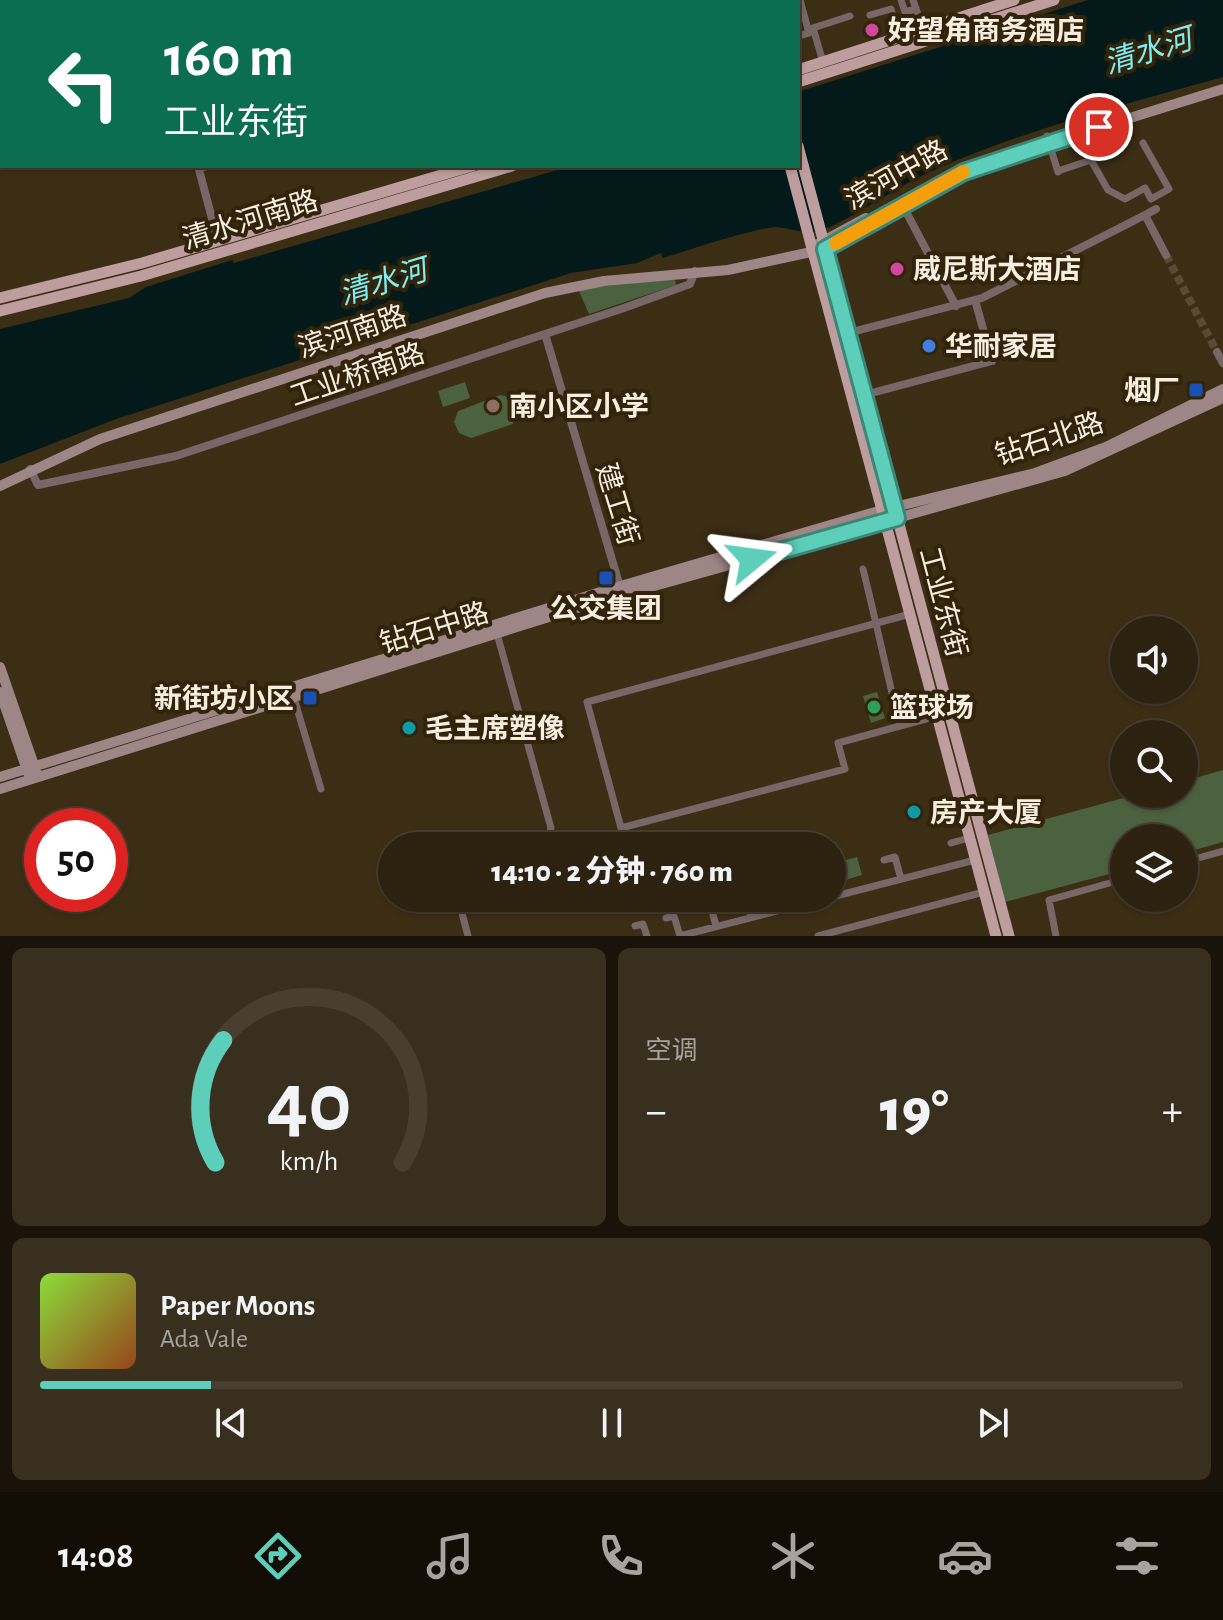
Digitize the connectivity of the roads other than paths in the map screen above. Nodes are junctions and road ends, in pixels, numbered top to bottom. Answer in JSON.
{"nodes":[{"id":1,"x":800,"y":0,"type":"edge"},
{"id":2,"x":901,"y":0,"type":"edge"},
{"id":3,"x":1014,"y":0,"type":"edge"},
{"id":4,"x":1054,"y":0,"type":"edge"},
{"id":5,"x":914,"y":4,"type":"edge"},
{"id":6,"x":870,"y":15,"type":"dead end"},
{"id":7,"x":850,"y":16,"type":"dead end"},
{"id":8,"x":923,"y":29,"type":"junction"},
{"id":9,"x":800,"y":35,"type":"edge"},
{"id":10,"x":900,"y":37,"type":"junction"},
{"id":11,"x":823,"y":62,"type":"junction"},
{"id":12,"x":800,"y":69,"type":"edge"},
{"id":13,"x":800,"y":81,"type":"edge"},
{"id":14,"x":1223,"y":83,"type":"edge"},
{"id":15,"x":1223,"y":89,"type":"edge"},
{"id":16,"x":1048,"y":139,"type":"junction"},
{"id":17,"x":1143,"y":143,"type":"dead end"},
{"id":18,"x":800,"y":154,"type":"edge"},
{"id":19,"x":199,"y":168,"type":"edge"},
{"id":20,"x":465,"y":168,"type":"edge"},
{"id":21,"x":505,"y":168,"type":"edge"},
{"id":22,"x":791,"y":168,"type":"edge"},
{"id":23,"x":1151,"y":199,"type":"junction"},
{"id":24,"x":903,"y":206,"type":"junction"},
{"id":25,"x":1156,"y":209,"type":"joint"},
{"id":26,"x":1145,"y":215,"type":"junction"},
{"id":27,"x":218,"y":241,"type":"junction"},
{"id":28,"x":823,"y":241,"type":"junction"},
{"id":29,"x":811,"y":245,"type":"junction"},
{"id":30,"x":1166,"y":255,"type":"tunnel mouth"},
{"id":31,"x":695,"y":272,"type":"junction"},
{"id":32,"x":0,"y":298,"type":"edge"},
{"id":33,"x":975,"y":300,"type":"junction"},
{"id":34,"x":956,"y":306,"type":"junction"},
{"id":35,"x":0,"y":311,"type":"edge"},
{"id":36,"x":848,"y":333,"type":"junction"},
{"id":37,"x":545,"y":334,"type":"junction"},
{"id":38,"x":1217,"y":352,"type":"dead end"},
{"id":39,"x":1223,"y":363,"type":"edge"},
{"id":40,"x":1223,"y":389,"type":"edge"},
{"id":41,"x":864,"y":395,"type":"junction"},
{"id":42,"x":1223,"y":398,"type":"edge"},
{"id":43,"x":30,"y":469,"type":"junction"},
{"id":44,"x":0,"y":480,"type":"edge"},
{"id":45,"x":0,"y":486,"type":"edge"},
{"id":46,"x":889,"y":514,"type":"junction"},
{"id":47,"x":863,"y":569,"type":"dead end"},
{"id":48,"x":621,"y":590,"type":"junction"},
{"id":49,"x":910,"y":614,"type":"junction"},
{"id":50,"x":877,"y":623,"type":"junction"},
{"id":51,"x":495,"y":629,"type":"junction"},
{"id":52,"x":0,"y":667,"type":"edge"},
{"id":53,"x":0,"y":692,"type":"edge"},
{"id":54,"x":292,"y":692,"type":"junction"},
{"id":55,"x":937,"y":716,"type":"junction"},
{"id":56,"x":900,"y":726,"type":"junction"},
{"id":57,"x":32,"y":773,"type":"junction"},
{"id":58,"x":0,"y":777,"type":"edge"},
{"id":59,"x":0,"y":789,"type":"edge"},
{"id":60,"x":321,"y":789,"type":"dead end"},
{"id":61,"x":550,"y":832,"type":"edge"},
{"id":62,"x":969,"y":838,"type":"junction"},
{"id":63,"x":951,"y":843,"type":"dead end"},
{"id":64,"x":1223,"y":851,"type":"edge"},
{"id":65,"x":1198,"y":858,"type":"edge"},
{"id":66,"x":884,"y":860,"type":"dead end"},
{"id":67,"x":975,"y":860,"type":"junction"},
{"id":68,"x":901,"y":879,"type":"junction"},
{"id":69,"x":1110,"y":883,"type":"edge"},
{"id":70,"x":984,"y":892,"type":"junction"},
{"id":71,"x":846,"y":893,"type":"edge"},
{"id":72,"x":462,"y":912,"type":"edge"},
{"id":73,"x":712,"y":912,"type":"edge"},
{"id":74,"x":749,"y":912,"type":"edge"},
{"id":75,"x":770,"y":912,"type":"edge"},
{"id":76,"x":751,"y":917,"type":"junction"},
{"id":77,"x":666,"y":918,"type":"dead end"},
{"id":78,"x":635,"y":926,"type":"dead end"},
{"id":79,"x":716,"y":926,"type":"junction"},
{"id":80,"x":468,"y":936,"type":"edge"},
{"id":81,"x":647,"y":936,"type":"edge"},
{"id":82,"x":680,"y":936,"type":"edge"},
{"id":83,"x":818,"y":936,"type":"edge"},
{"id":84,"x":996,"y":936,"type":"edge"},
{"id":85,"x":1009,"y":936,"type":"edge"},
{"id":86,"x":1056,"y":936,"type":"edge"}],
"edges":[{"from":1,"to":9,"type":"street"},
{"from":2,"to":5,"type":"street"},
{"from":3,"to":8,"type":"main road"},
{"from":4,"to":13,"type":"main road"},
{"from":5,"to":8,"type":"street"},
{"from":6,"to":10,"type":"street"},
{"from":7,"to":11,"type":"street"},
{"from":8,"to":10,"type":"main road"},
{"from":10,"to":11,"type":"main road"},
{"from":11,"to":12,"type":"main road"},
{"from":14,"to":16,"type":"main road","name":"滨河中路"},
{"from":15,"to":16,"type":"main road","name":"滨河中路"},
{"from":16,"to":23,"type":"street"},
{"from":16,"to":24,"type":"main road","name":"滨河中路"},
{"from":16,"to":28,"type":"main road","name":"滨河中路"},
{"from":17,"to":23,"type":"street"},
{"from":18,"to":28,"type":"main road","name":"工业东街"},
{"from":19,"to":27,"type":"street"},
{"from":20,"to":27,"type":"main road","name":"清水河南路"},
{"from":21,"to":35,"type":"main road","name":"清水河南路"},
{"from":22,"to":29,"type":"main road","name":"工业东街"},
{"from":23,"to":25,"type":"street"},
{"from":24,"to":28,"type":"main road","name":"滨河中路"},
{"from":24,"to":34,"type":"street"},
{"from":25,"to":26,"type":"street"},
{"from":26,"to":30,"type":"street"},
{"from":26,"to":33,"type":"street"},
{"from":27,"to":32,"type":"main road","name":"清水河南路"},
{"from":28,"to":29,"type":"main road","name":"滨河南路"},
{"from":28,"to":36,"type":"main road","name":"工业东街"},
{"from":29,"to":31,"type":"main road","name":"滨河南路"},
{"from":29,"to":46,"type":"main road","name":"工业东街"},
{"from":31,"to":37,"type":"street","name":"工业桥南路"},
{"from":31,"to":43,"type":"main road","name":"滨河南路"},
{"from":33,"to":34,"type":"street"},
{"from":33,"to":41,"type":"street"},
{"from":34,"to":36,"type":"street"},
{"from":36,"to":41,"type":"main road","name":"工业东街"},
{"from":37,"to":43,"type":"street","name":"工业桥南路"},
{"from":37,"to":48,"type":"street","name":"建工街"},
{"from":38,"to":39,"type":"street"},
{"from":40,"to":46,"type":"main road","name":"钻石北路"},
{"from":41,"to":46,"type":"main road","name":"工业东街"},
{"from":42,"to":46,"type":"main road","name":"钻石北路"},
{"from":43,"to":44,"type":"main road","name":"滨河南路"},
{"from":43,"to":45,"type":"main road","name":"滨河南路"},
{"from":46,"to":48,"type":"main road","name":"钻石中路"},
{"from":46,"to":49,"type":"main road","name":"工业东街"},
{"from":46,"to":85,"type":"main road","name":"工业东街"},
{"from":47,"to":50,"type":"street"},
{"from":48,"to":51,"type":"main road","name":"钻石中路"},
{"from":49,"to":50,"type":"street"},
{"from":49,"to":55,"type":"main road","name":"工业东街"},
{"from":50,"to":56,"type":"street"},
{"from":50,"to":56,"type":"street"},
{"from":51,"to":54,"type":"main road","name":"钻石中路"},
{"from":51,"to":61,"type":"street"},
{"from":52,"to":57,"type":"main road"},
{"from":53,"to":57,"type":"main road"},
{"from":54,"to":57,"type":"main road","name":"钻石中路"},
{"from":54,"to":60,"type":"street"},
{"from":55,"to":56,"type":"street"},
{"from":55,"to":62,"type":"main road","name":"工业东街"},
{"from":57,"to":58,"type":"main road","name":"钻石中路"},
{"from":57,"to":59,"type":"main road","name":"钻石中路"},
{"from":62,"to":63,"type":"street"},
{"from":62,"to":67,"type":"main road","name":"工业东街"},
{"from":64,"to":65,"type":"street"},
{"from":66,"to":68,"type":"street"},
{"from":67,"to":68,"type":"street"},
{"from":67,"to":70,"type":"main road","name":"工业东街"},
{"from":68,"to":71,"type":"street"},
{"from":69,"to":86,"type":"street"},
{"from":70,"to":83,"type":"street"},
{"from":70,"to":84,"type":"main road","name":"工业东街"},
{"from":72,"to":80,"type":"street"},
{"from":73,"to":79,"type":"street"},
{"from":74,"to":76,"type":"street"},
{"from":75,"to":76,"type":"street"},
{"from":76,"to":79,"type":"street"},
{"from":77,"to":82,"type":"street"},
{"from":78,"to":81,"type":"street"},
{"from":79,"to":82,"type":"street"}]}
